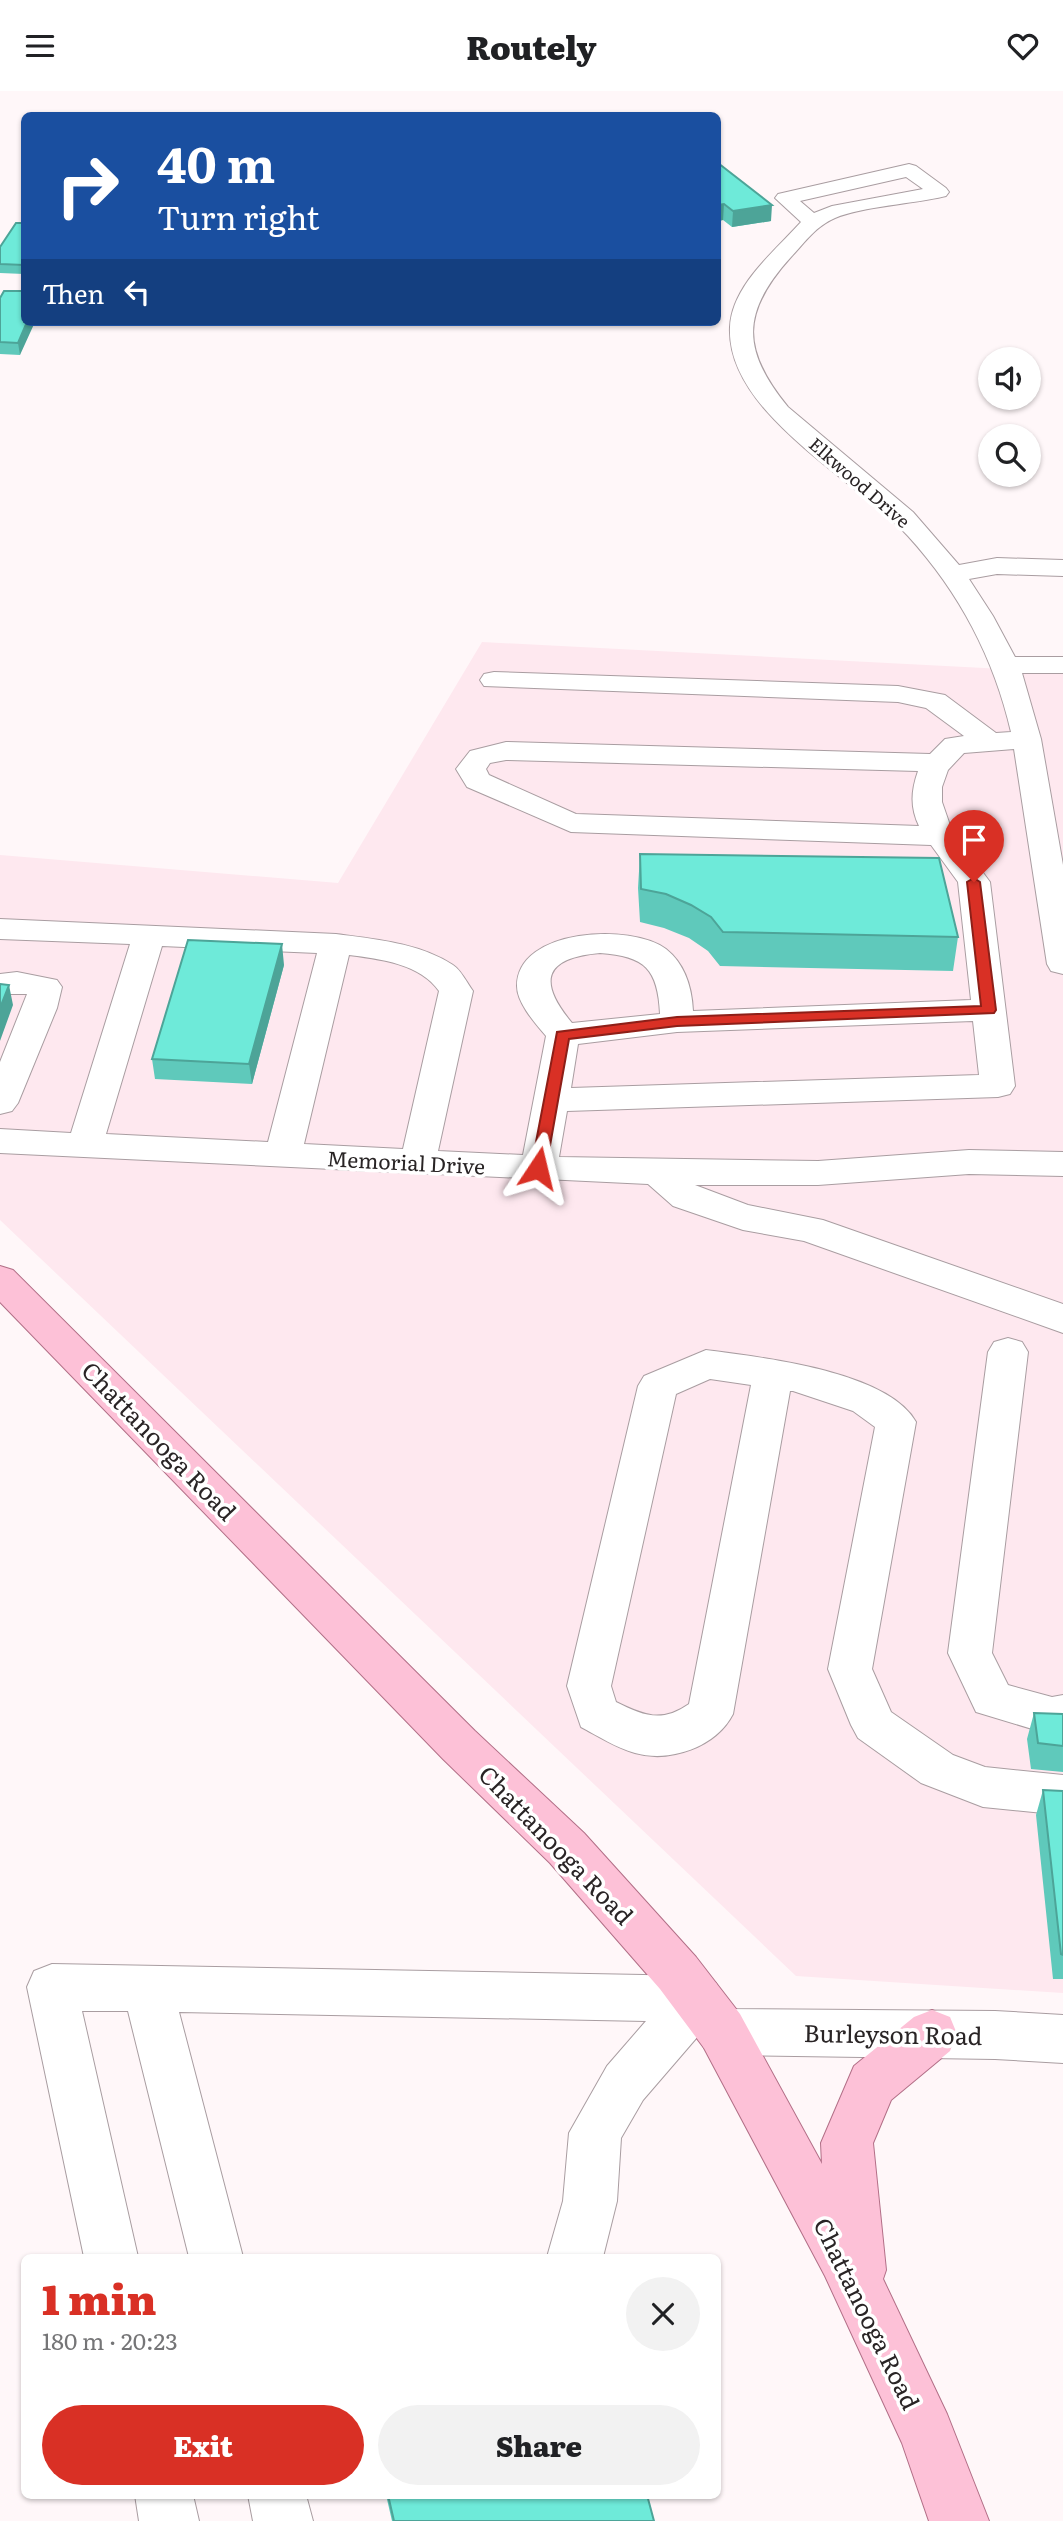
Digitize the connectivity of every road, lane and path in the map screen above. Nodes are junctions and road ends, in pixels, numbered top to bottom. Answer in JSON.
{"nodes":[{"id":1,"x":812,"y":222,"type":"junction"},
{"id":2,"x":1063,"y":568,"type":"edge"},
{"id":3,"x":953,"y":574,"type":"junction"},
{"id":4,"x":1005,"y":665,"type":"junction"},
{"id":5,"x":1063,"y":665,"type":"edge"},
{"id":6,"x":494,"y":680,"type":"dead end"},
{"id":7,"x":988,"y":741,"type":"junction"},
{"id":8,"x":1030,"y":753,"type":"junction"},
{"id":9,"x":938,"y":763,"type":"junction"},
{"id":10,"x":1063,"y":764,"type":"edge"},
{"id":11,"x":937,"y":836,"type":"junction"},
{"id":12,"x":0,"y":929,"type":"edge"},
{"id":13,"x":149,"y":936,"type":"junction"},
{"id":14,"x":336,"y":944,"type":"junction"},
{"id":15,"x":1063,"y":964,"type":"edge"},
{"id":16,"x":0,"y":984,"type":"edge"},
{"id":17,"x":989,"y":1010,"type":"junction"},
{"id":18,"x":677,"y":1022,"type":"junction"},
{"id":19,"x":562,"y":1035,"type":"junction"},
{"id":20,"x":551,"y":1100,"type":"junction"},
{"id":21,"x":0,"y":1103,"type":"edge"},
{"id":22,"x":0,"y":1141,"type":"edge"},
{"id":23,"x":85,"y":1145,"type":"junction"},
{"id":24,"x":283,"y":1155,"type":"junction"},
{"id":25,"x":418,"y":1162,"type":"junction"},
{"id":26,"x":1063,"y":1164,"type":"edge"},
{"id":27,"x":538,"y":1168,"type":"junction"},
{"id":28,"x":656,"y":1171,"type":"junction"},
{"id":29,"x":714,"y":1173,"type":"junction"},
{"id":30,"x":806,"y":1173,"type":"junction"},
{"id":31,"x":822,"y":1233,"type":"junction"},
{"id":32,"x":0,"y":1279,"type":"edge"},
{"id":33,"x":1063,"y":1319,"type":"edge"},
{"id":34,"x":1008,"y":1352,"type":"dead end"},
{"id":35,"x":772,"y":1373,"type":"junction"},
{"id":36,"x":1063,"y":1714,"type":"edge"},
{"id":37,"x":1063,"y":1795,"type":"edge"},
{"id":38,"x":148,"y":1989,"type":"junction"},
{"id":39,"x":710,"y":2015,"type":"junction"},
{"id":40,"x":932,"y":2034,"type":"junction"},
{"id":41,"x":1063,"y":2039,"type":"edge"},
{"id":42,"x":110,"y":2254,"type":"edge"},
{"id":43,"x":215,"y":2254,"type":"edge"},
{"id":44,"x":578,"y":2254,"type":"edge"},
{"id":45,"x":861,"y":2293,"type":"junction"},
{"id":46,"x":164,"y":2499,"type":"edge"},
{"id":47,"x":278,"y":2499,"type":"edge"},
{"id":48,"x":169,"y":2521,"type":"edge"},
{"id":49,"x":283,"y":2521,"type":"edge"},
{"id":50,"x":959,"y":2521,"type":"edge"}],
"edges":[{"from":1,"to":1,"type":"street","name":"Elkwood Drive"},
{"from":1,"to":3,"type":"street","name":"Elkwood Drive"},
{"from":2,"to":3,"type":"street"},
{"from":3,"to":4,"type":"street","name":"Elkwood Drive"},
{"from":4,"to":5,"type":"street"},
{"from":4,"to":8,"type":"street","name":"Elkwood Drive"},
{"from":6,"to":7,"type":"street"},
{"from":7,"to":8,"type":"street"},
{"from":7,"to":9,"type":"street"},
{"from":8,"to":10,"type":"street"},
{"from":8,"to":15,"type":"street","name":"Elkwood Drive"},
{"from":9,"to":11,"type":"street"},
{"from":9,"to":11,"type":"street"},
{"from":11,"to":17,"type":"street"},
{"from":12,"to":13,"type":"street"},
{"from":13,"to":14,"type":"street"},
{"from":13,"to":23,"type":"street"},
{"from":14,"to":24,"type":"street"},
{"from":14,"to":25,"type":"street"},
{"from":16,"to":21,"type":"street"},
{"from":17,"to":18,"type":"street"},
{"from":17,"to":20,"type":"street"},
{"from":18,"to":19,"type":"street"},
{"from":18,"to":19,"type":"street"},
{"from":19,"to":20,"type":"street"},
{"from":20,"to":27,"type":"street"},
{"from":22,"to":23,"type":"street","name":"Memorial Drive"},
{"from":23,"to":24,"type":"street","name":"Memorial Drive"},
{"from":24,"to":25,"type":"street","name":"Memorial Drive"},
{"from":25,"to":27,"type":"street","name":"Memorial Drive"},
{"from":26,"to":30,"type":"street","name":"Memorial Drive"},
{"from":27,"to":28,"type":"street","name":"Memorial Drive"},
{"from":28,"to":29,"type":"street","name":"Memorial Drive"},
{"from":28,"to":31,"type":"street"},
{"from":29,"to":30,"type":"street","name":"Memorial Drive"},
{"from":29,"to":31,"type":"street"},
{"from":30,"to":31,"type":"street"},
{"from":31,"to":33,"type":"street"},
{"from":32,"to":39,"type":"main road","name":"Chattanooga Road"},
{"from":34,"to":36,"type":"street"},
{"from":35,"to":35,"type":"street"},
{"from":35,"to":37,"type":"street"},
{"from":38,"to":39,"type":"street","name":"Burleyson Road"},
{"from":38,"to":42,"type":"street","name":"Burleyson Road"},
{"from":38,"to":43,"type":"street"},
{"from":39,"to":40,"type":"street","name":"Burleyson Road"},
{"from":39,"to":44,"type":"street"},
{"from":39,"to":45,"type":"main road","name":"Chattanooga Road"},
{"from":40,"to":41,"type":"street","name":"Burleyson Road"},
{"from":40,"to":45,"type":"main road"},
{"from":45,"to":50,"type":"main road","name":"Chattanooga Road"},
{"from":46,"to":48,"type":"street"},
{"from":47,"to":49,"type":"street"}]}
